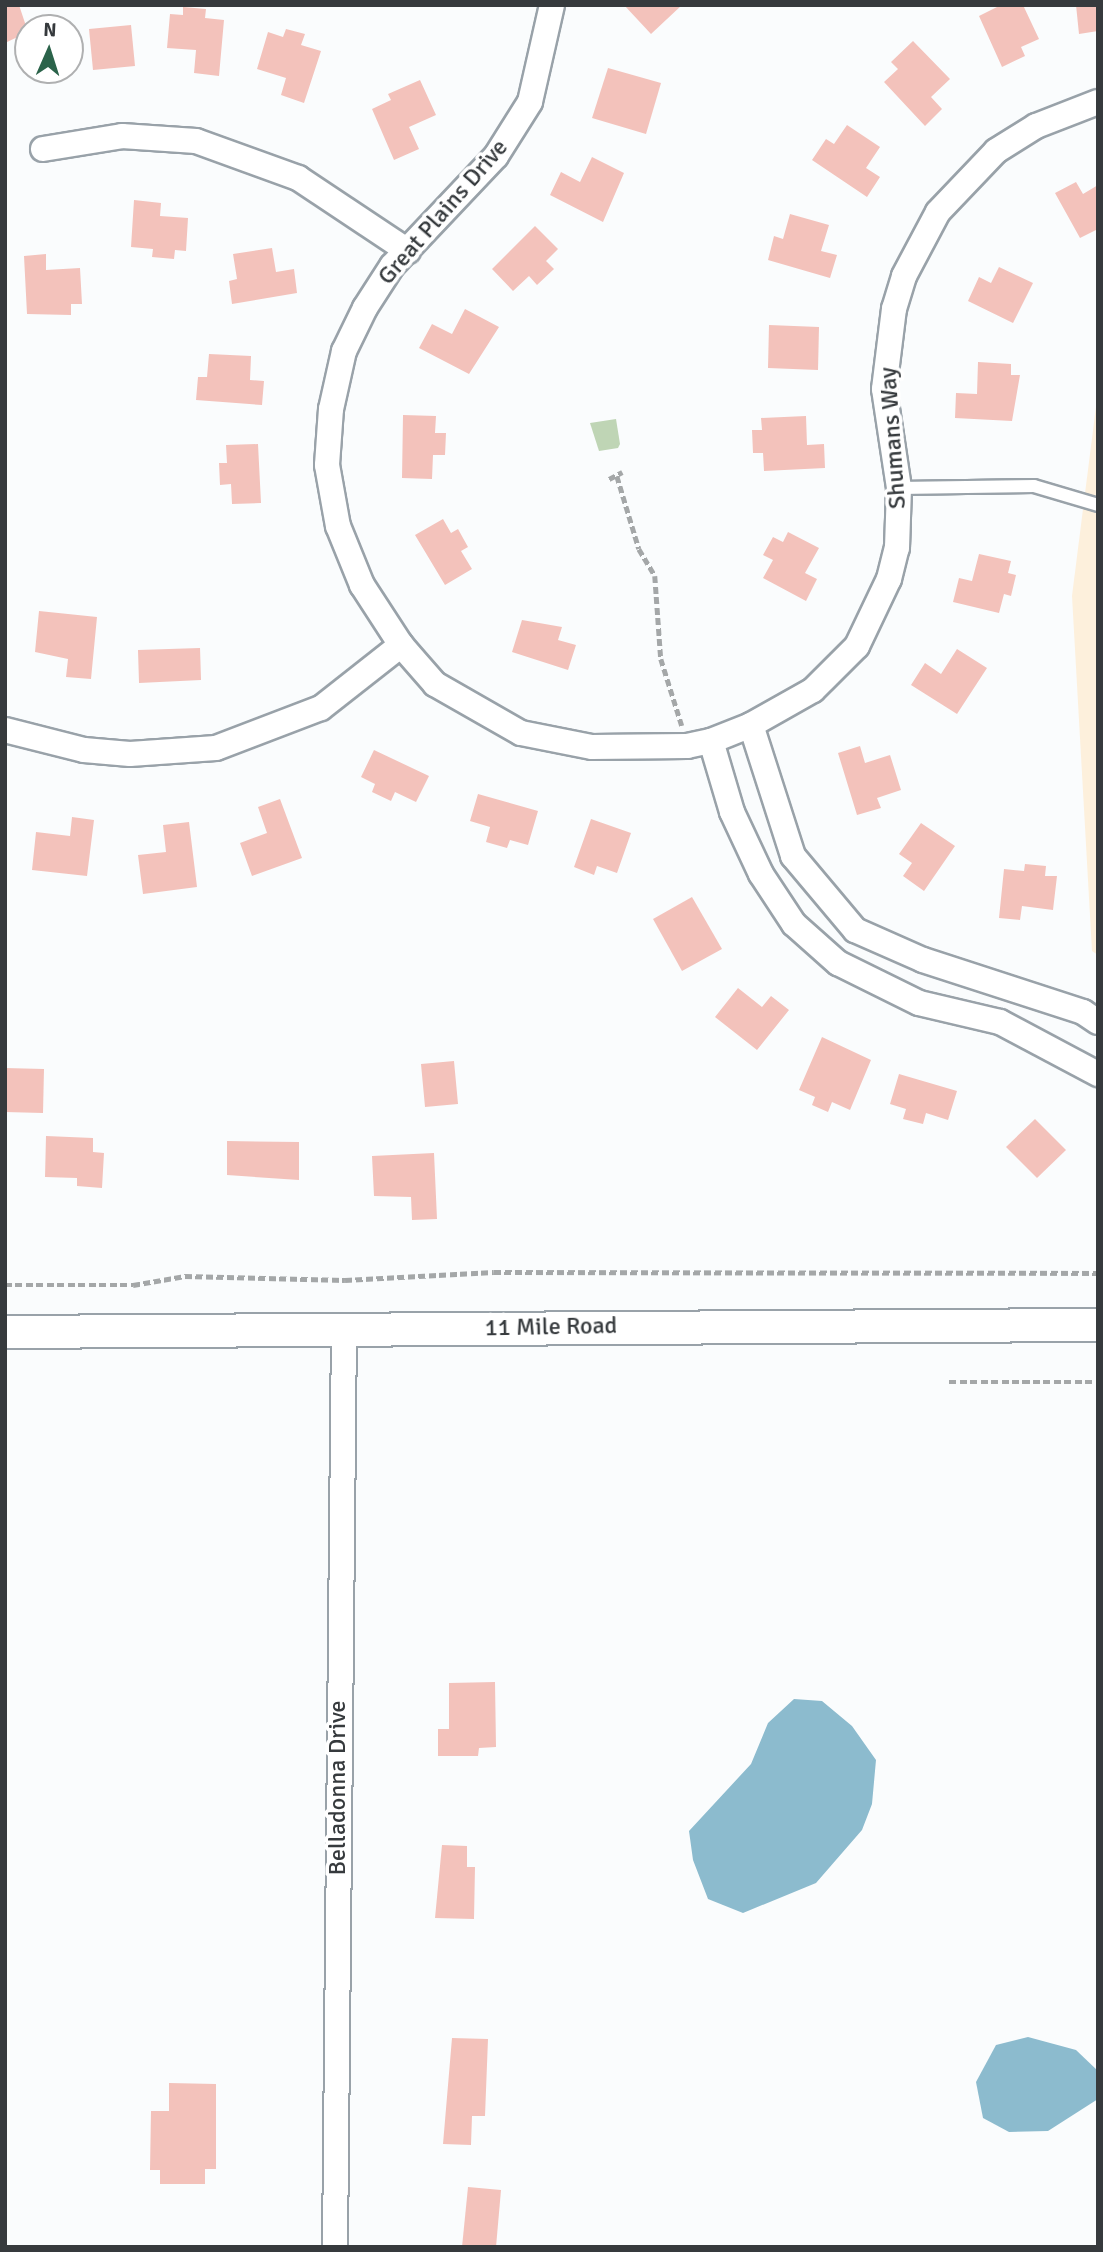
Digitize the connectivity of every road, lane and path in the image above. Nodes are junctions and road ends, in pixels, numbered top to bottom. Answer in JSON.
{"nodes":[{"id":1,"x":552,"y":5,"type":"edge"},
{"id":2,"x":1098,"y":102,"type":"edge"},
{"id":3,"x":43,"y":149,"type":"dead end"},
{"id":4,"x":408,"y":251,"type":"junction"},
{"id":5,"x":622,"y":472,"type":"dead end"},
{"id":6,"x":617,"y":476,"type":"junction"},
{"id":7,"x":609,"y":479,"type":"dead end"},
{"id":8,"x":899,"y":488,"type":"junction"},
{"id":9,"x":1098,"y":505,"type":"edge"},
{"id":10,"x":401,"y":645,"type":"junction"},
{"id":11,"x":751,"y":726,"type":"junction"},
{"id":12,"x":5,"y":730,"type":"edge"},
{"id":13,"x":711,"y":741,"type":"junction"},
{"id":14,"x":687,"y":746,"type":"junction"},
{"id":15,"x":793,"y":856,"type":"junction"},
{"id":16,"x":761,"y":874,"type":"junction"},
{"id":17,"x":855,"y":930,"type":"junction"},
{"id":18,"x":838,"y":963,"type":"junction"},
{"id":19,"x":1010,"y":985,"type":"junction"},
{"id":20,"x":1000,"y":1022,"type":"junction"},
{"id":21,"x":1098,"y":1022,"type":"edge"},
{"id":22,"x":1098,"y":1074,"type":"edge"},
{"id":23,"x":1098,"y":1273,"type":"edge"},
{"id":24,"x":5,"y":1285,"type":"edge"},
{"id":25,"x":1098,"y":1325,"type":"edge"},
{"id":26,"x":344,"y":1329,"type":"junction"},
{"id":27,"x":5,"y":1332,"type":"edge"},
{"id":28,"x":949,"y":1381,"type":"dead end"},
{"id":29,"x":1098,"y":1382,"type":"edge"},
{"id":30,"x":335,"y":2247,"type":"edge"}],
"edges":[{"from":1,"to":4,"type":"street","name":"Great Plains Drive"},
{"from":2,"to":8,"type":"street","name":"Shumans Way"},
{"from":3,"to":4,"type":"street"},
{"from":4,"to":10,"type":"street","name":"Great Plains Drive"},
{"from":5,"to":6,"type":"path"},
{"from":6,"to":7,"type":"path"},
{"from":6,"to":14,"type":"path"},
{"from":8,"to":9,"type":"lane"},
{"from":8,"to":11,"type":"street","name":"Shumans Way"},
{"from":10,"to":12,"type":"street"},
{"from":10,"to":14,"type":"street","name":"Great Plains Drive"},
{"from":11,"to":13,"type":"street","name":"Shumans Way"},
{"from":11,"to":15,"type":"street"},
{"from":13,"to":14,"type":"street","name":"Great Plains Drive"},
{"from":13,"to":16,"type":"street"},
{"from":15,"to":16,"type":"street"},
{"from":15,"to":17,"type":"street"},
{"from":16,"to":18,"type":"street"},
{"from":17,"to":18,"type":"street"},
{"from":17,"to":19,"type":"street"},
{"from":18,"to":20,"type":"street"},
{"from":19,"to":20,"type":"street"},
{"from":19,"to":21,"type":"street"},
{"from":20,"to":22,"type":"street"},
{"from":23,"to":24,"type":"path"},
{"from":25,"to":26,"type":"street","name":"11 Mile Road"},
{"from":26,"to":27,"type":"street","name":"11 Mile Road"},
{"from":26,"to":30,"type":"street","name":"Belladonna Drive"},
{"from":28,"to":29,"type":"path"}]}
